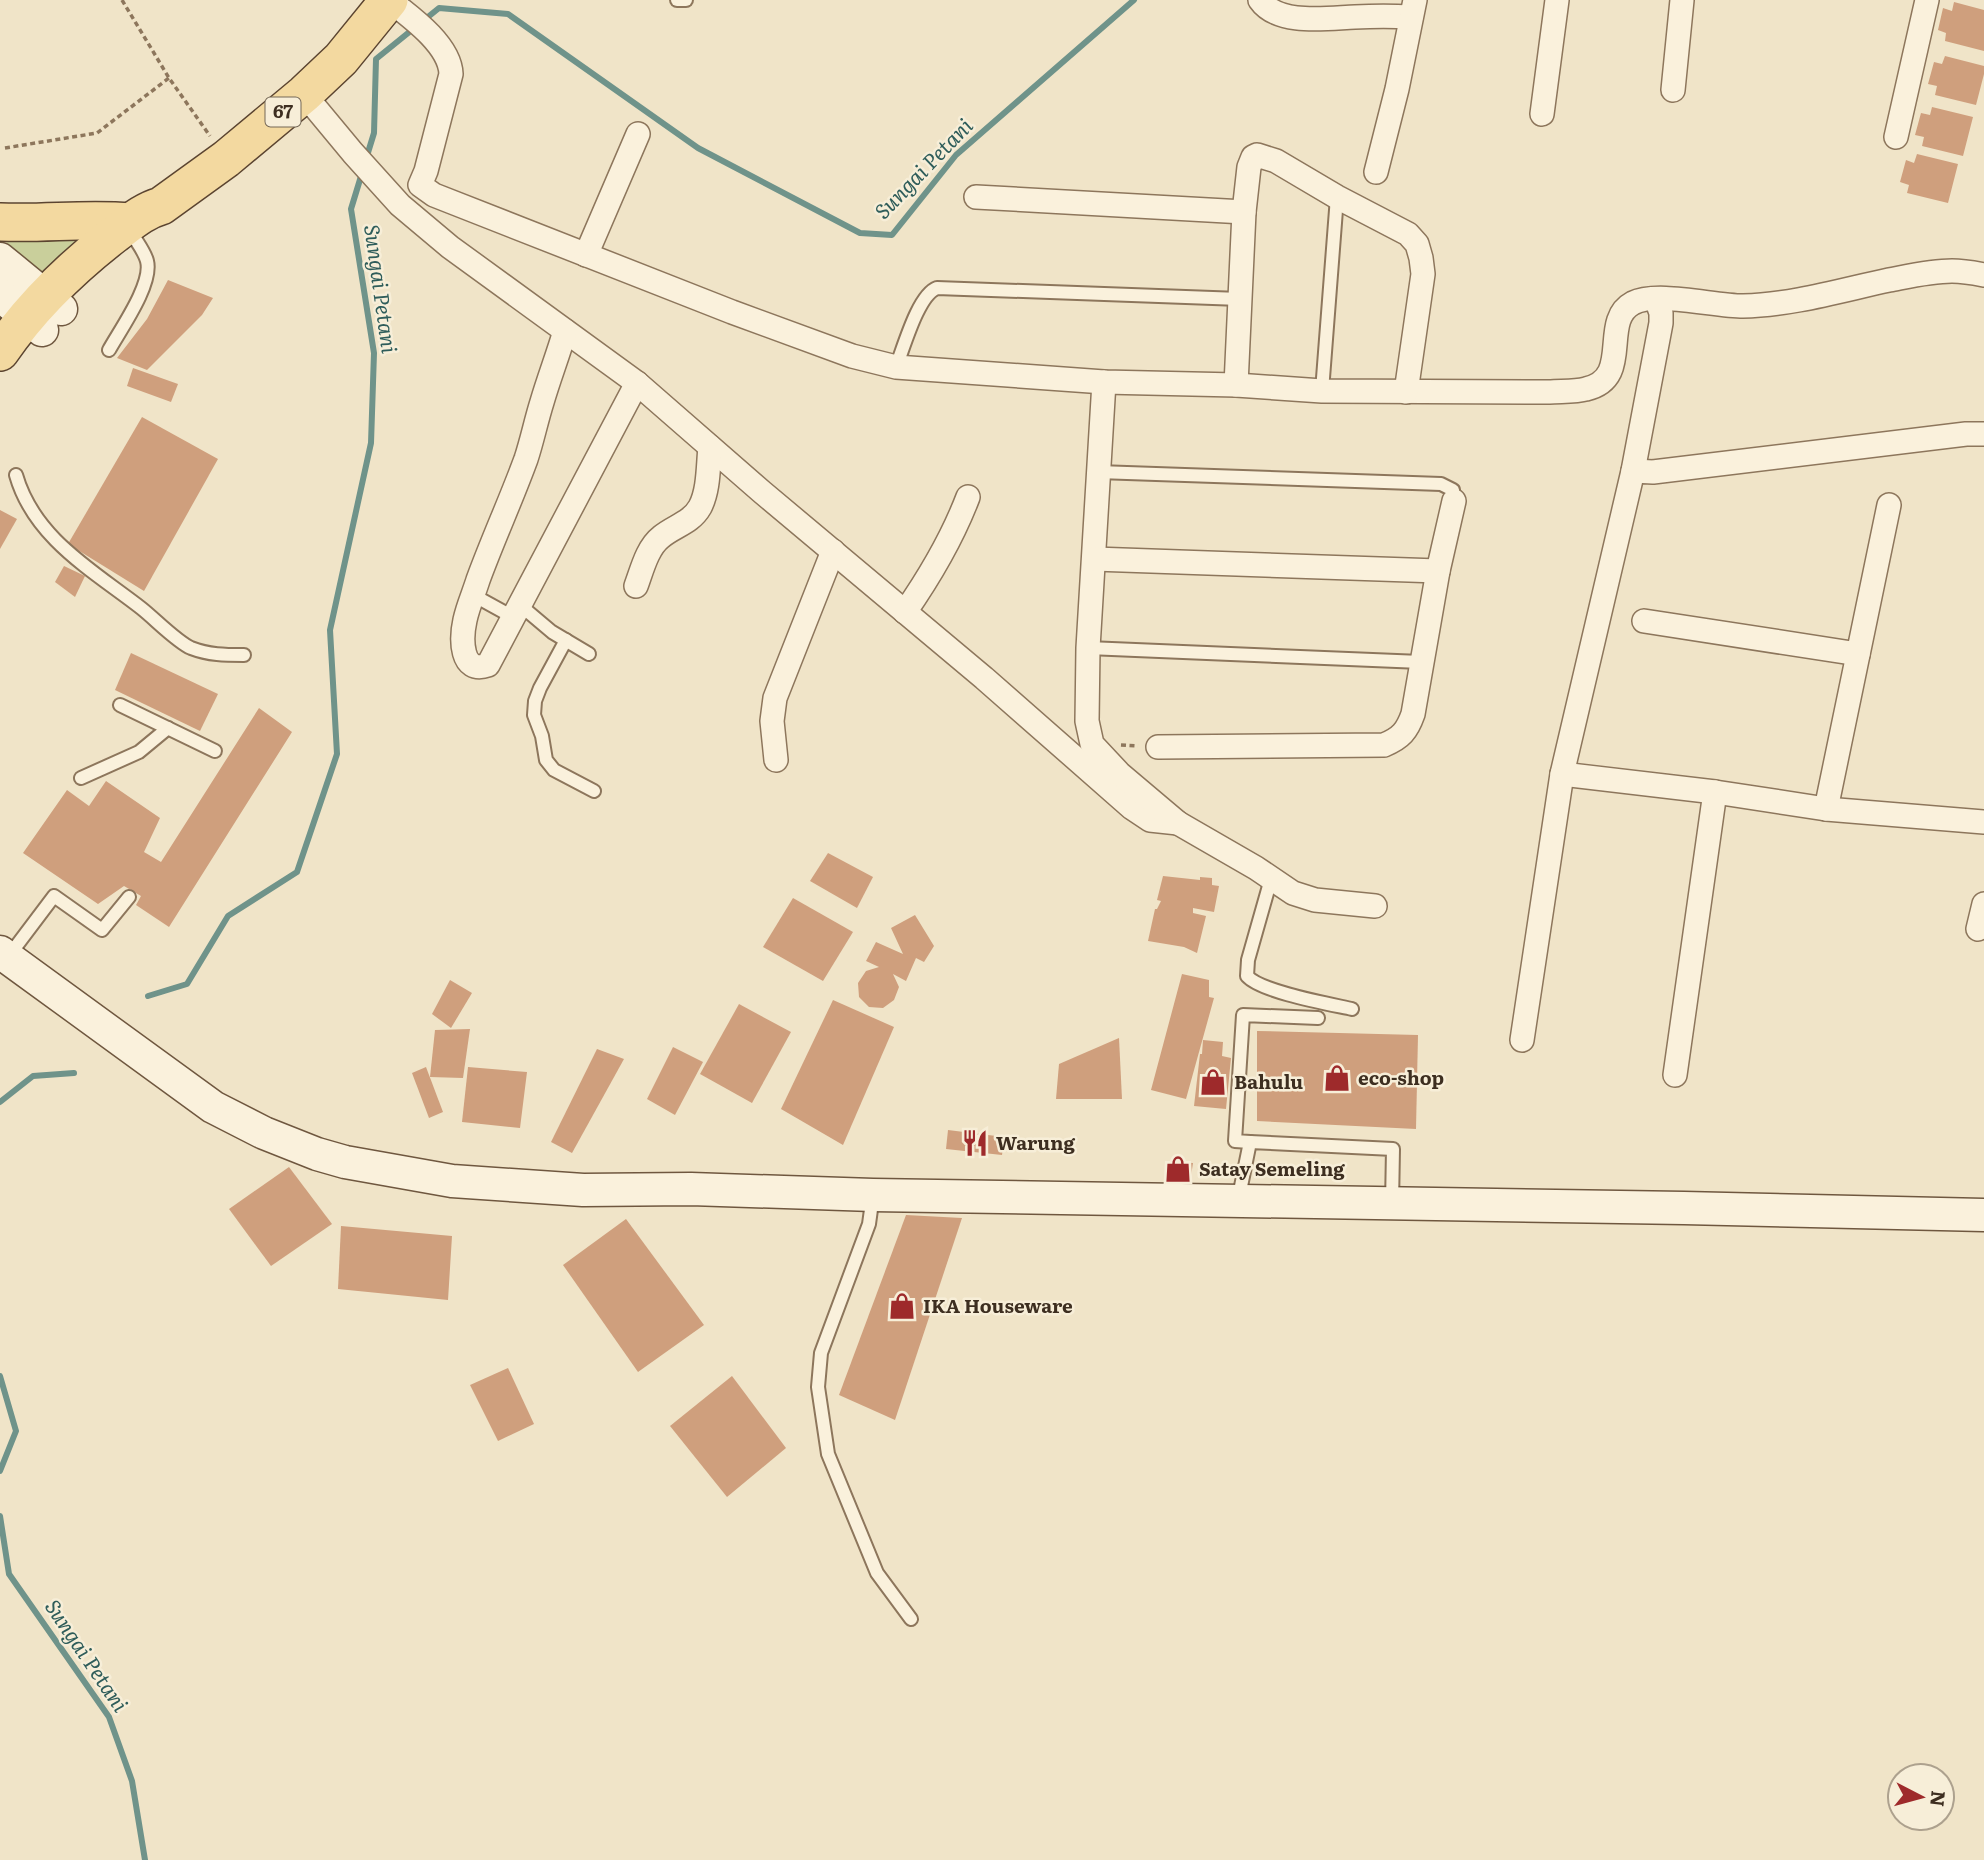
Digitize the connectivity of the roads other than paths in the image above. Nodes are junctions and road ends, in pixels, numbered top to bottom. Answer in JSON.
{"nodes":[{"id":1,"x":677,"y":0,"type":"edge"},
{"id":2,"x":686,"y":0,"type":"edge"},
{"id":3,"x":1260,"y":0,"type":"edge"},
{"id":4,"x":1557,"y":0,"type":"edge"},
{"id":5,"x":1682,"y":0,"type":"edge"},
{"id":6,"x":1927,"y":0,"type":"edge"},
{"id":7,"x":396,"y":6,"type":"edge"},
{"id":8,"x":1413,"y":8,"type":"edge"},
{"id":9,"x":1673,"y":90,"type":"dead end"},
{"id":10,"x":304,"y":94,"type":"junction"},
{"id":11,"x":1542,"y":114,"type":"dead end"},
{"id":12,"x":638,"y":134,"type":"dead end"},
{"id":13,"x":1896,"y":137,"type":"dead end"},
{"id":14,"x":1376,"y":172,"type":"dead end"},
{"id":15,"x":420,"y":185,"type":"junction"},
{"id":16,"x":976,"y":197,"type":"dead end"},
{"id":17,"x":1337,"y":197,"type":"junction"},
{"id":18,"x":395,"y":199,"type":"junction"},
{"id":19,"x":1244,"y":212,"type":"junction"},
{"id":20,"x":0,"y":222,"type":"edge"},
{"id":21,"x":142,"y":222,"type":"junction"},
{"id":22,"x":586,"y":255,"type":"junction"},
{"id":23,"x":0,"y":259,"type":"edge"},
{"id":24,"x":1984,"y":275,"type":"edge"},
{"id":25,"x":1240,"y":299,"type":"junction"},
{"id":26,"x":1656,"y":299,"type":"junction"},
{"id":27,"x":35,"y":309,"type":"edge"},
{"id":28,"x":565,"y":331,"type":"junction"},
{"id":29,"x":108,"y":350,"type":"dead end"},
{"id":30,"x":0,"y":352,"type":"edge"},
{"id":31,"x":896,"y":367,"type":"junction"},
{"id":32,"x":0,"y":375,"type":"edge"},
{"id":33,"x":637,"y":383,"type":"junction"},
{"id":34,"x":1104,"y":383,"type":"junction"},
{"id":35,"x":1236,"y":385,"type":"junction"},
{"id":36,"x":1322,"y":391,"type":"junction"},
{"id":37,"x":1406,"y":392,"type":"junction"},
{"id":38,"x":1984,"y":435,"type":"edge"},
{"id":39,"x":710,"y":447,"type":"junction"},
{"id":40,"x":1633,"y":471,"type":"junction"},
{"id":41,"x":1098,"y":472,"type":"junction"},
{"id":42,"x":16,"y":475,"type":"dead end"},
{"id":43,"x":968,"y":497,"type":"dead end"},
{"id":44,"x":1454,"y":501,"type":"joint"},
{"id":45,"x":1889,"y":505,"type":"dead end"},
{"id":46,"x":833,"y":551,"type":"junction"},
{"id":47,"x":1094,"y":559,"type":"junction"},
{"id":48,"x":1438,"y":571,"type":"junction"},
{"id":49,"x":636,"y":586,"type":"dead end"},
{"id":50,"x":473,"y":596,"type":"junction"},
{"id":51,"x":516,"y":611,"type":"junction"},
{"id":52,"x":905,"y":612,"type":"junction"},
{"id":53,"x":1644,"y":621,"type":"dead end"},
{"id":54,"x":566,"y":640,"type":"junction"},
{"id":55,"x":1088,"y":648,"type":"junction"},
{"id":56,"x":589,"y":654,"type":"dead end"},
{"id":57,"x":1858,"y":654,"type":"junction"},
{"id":58,"x":244,"y":655,"type":"dead end"},
{"id":59,"x":1421,"y":662,"type":"junction"},
{"id":60,"x":120,"y":705,"type":"dead end"},
{"id":61,"x":168,"y":728,"type":"junction"},
{"id":62,"x":1158,"y":747,"type":"road end"},
{"id":63,"x":215,"y":751,"type":"dead end"},
{"id":64,"x":776,"y":760,"type":"dead end"},
{"id":65,"x":1562,"y":774,"type":"junction"},
{"id":66,"x":80,"y":778,"type":"dead end"},
{"id":67,"x":594,"y":791,"type":"dead end"},
{"id":68,"x":1715,"y":792,"type":"junction"},
{"id":69,"x":1826,"y":808,"type":"junction"},
{"id":70,"x":1178,"y":822,"type":"junction"},
{"id":71,"x":1984,"y":822,"type":"edge"},
{"id":72,"x":1271,"y":879,"type":"junction"},
{"id":73,"x":129,"y":897,"type":"dead end"},
{"id":74,"x":1984,"y":904,"type":"edge"},
{"id":75,"x":1375,"y":906,"type":"dead end"},
{"id":76,"x":1978,"y":929,"type":"dead end"},
{"id":77,"x":4,"y":955,"type":"edge"},
{"id":78,"x":1352,"y":1009,"type":"dead end"},
{"id":79,"x":1318,"y":1018,"type":"dead end"},
{"id":80,"x":1522,"y":1041,"type":"dead end"},
{"id":81,"x":1675,"y":1075,"type":"dead end"},
{"id":82,"x":1250,"y":1142,"type":"junction"},
{"id":83,"x":873,"y":1195,"type":"junction"},
{"id":84,"x":1238,"y":1201,"type":"junction"},
{"id":85,"x":1392,"y":1204,"type":"junction"},
{"id":86,"x":1984,"y":1215,"type":"edge"},
{"id":87,"x":911,"y":1619,"type":"dead end"}],
"edges":[{"from":1,"to":2,"type":"lane"},
{"from":3,"to":8,"type":"street"},
{"from":4,"to":11,"type":"street"},
{"from":5,"to":9,"type":"street"},
{"from":6,"to":13,"type":"street"},
{"from":7,"to":10,"type":"main road","number":"67"},
{"from":7,"to":15,"type":"street"},
{"from":8,"to":14,"type":"street"},
{"from":10,"to":18,"type":"street"},
{"from":10,"to":21,"type":"main road","number":"67"},
{"from":12,"to":22,"type":"street"},
{"from":15,"to":18,"type":"street"},
{"from":15,"to":22,"type":"street"},
{"from":16,"to":19,"type":"street"},
{"from":17,"to":19,"type":"street"},
{"from":17,"to":36,"type":"lane"},
{"from":17,"to":37,"type":"street"},
{"from":18,"to":28,"type":"street"},
{"from":19,"to":25,"type":"street"},
{"from":20,"to":21,"type":"main road"},
{"from":21,"to":27,"type":"main road","number":"67"},
{"from":21,"to":29,"type":"lane"},
{"from":22,"to":31,"type":"street"},
{"from":23,"to":27,"type":"main road"},
{"from":24,"to":26,"type":"street"},
{"from":25,"to":31,"type":"lane"},
{"from":25,"to":35,"type":"street"},
{"from":26,"to":37,"type":"street"},
{"from":26,"to":40,"type":"street"},
{"from":27,"to":30,"type":"main road","number":"67"},
{"from":27,"to":32,"type":"main road","number":"67"},
{"from":28,"to":33,"type":"street"},
{"from":28,"to":50,"type":"street"},
{"from":31,"to":34,"type":"street"},
{"from":33,"to":39,"type":"street"},
{"from":33,"to":51,"type":"street"},
{"from":34,"to":35,"type":"street"},
{"from":34,"to":41,"type":"street"},
{"from":35,"to":36,"type":"street"},
{"from":36,"to":37,"type":"street"},
{"from":38,"to":40,"type":"street"},
{"from":39,"to":46,"type":"street"},
{"from":39,"to":49,"type":"street"},
{"from":40,"to":65,"type":"street"},
{"from":41,"to":44,"type":"lane"},
{"from":41,"to":47,"type":"street"},
{"from":42,"to":58,"type":"lane"},
{"from":43,"to":52,"type":"street"},
{"from":44,"to":48,"type":"street"},
{"from":45,"to":57,"type":"street"},
{"from":46,"to":52,"type":"street"},
{"from":46,"to":64,"type":"street"},
{"from":47,"to":48,"type":"street"},
{"from":47,"to":55,"type":"street"},
{"from":48,"to":59,"type":"street"},
{"from":50,"to":51,"type":"lane"},
{"from":50,"to":51,"type":"street"},
{"from":51,"to":54,"type":"lane"},
{"from":52,"to":70,"type":"street"},
{"from":53,"to":57,"type":"street"},
{"from":54,"to":56,"type":"lane"},
{"from":54,"to":67,"type":"lane"},
{"from":55,"to":59,"type":"lane"},
{"from":55,"to":70,"type":"street"},
{"from":57,"to":69,"type":"street"},
{"from":59,"to":62,"type":"street"},
{"from":60,"to":61,"type":"lane"},
{"from":61,"to":63,"type":"lane"},
{"from":61,"to":66,"type":"lane"},
{"from":65,"to":68,"type":"street"},
{"from":65,"to":80,"type":"street"},
{"from":68,"to":69,"type":"street"},
{"from":68,"to":81,"type":"street"},
{"from":69,"to":71,"type":"street"},
{"from":70,"to":72,"type":"street"},
{"from":72,"to":75,"type":"street"},
{"from":72,"to":78,"type":"lane"},
{"from":73,"to":77,"type":"lane"},
{"from":74,"to":76,"type":"street"},
{"from":77,"to":83,"type":"main road"},
{"from":79,"to":82,"type":"lane"},
{"from":82,"to":84,"type":"lane"},
{"from":82,"to":85,"type":"lane"},
{"from":83,"to":84,"type":"main road"},
{"from":83,"to":87,"type":"lane"},
{"from":84,"to":85,"type":"main road"},
{"from":85,"to":86,"type":"main road"}]}
